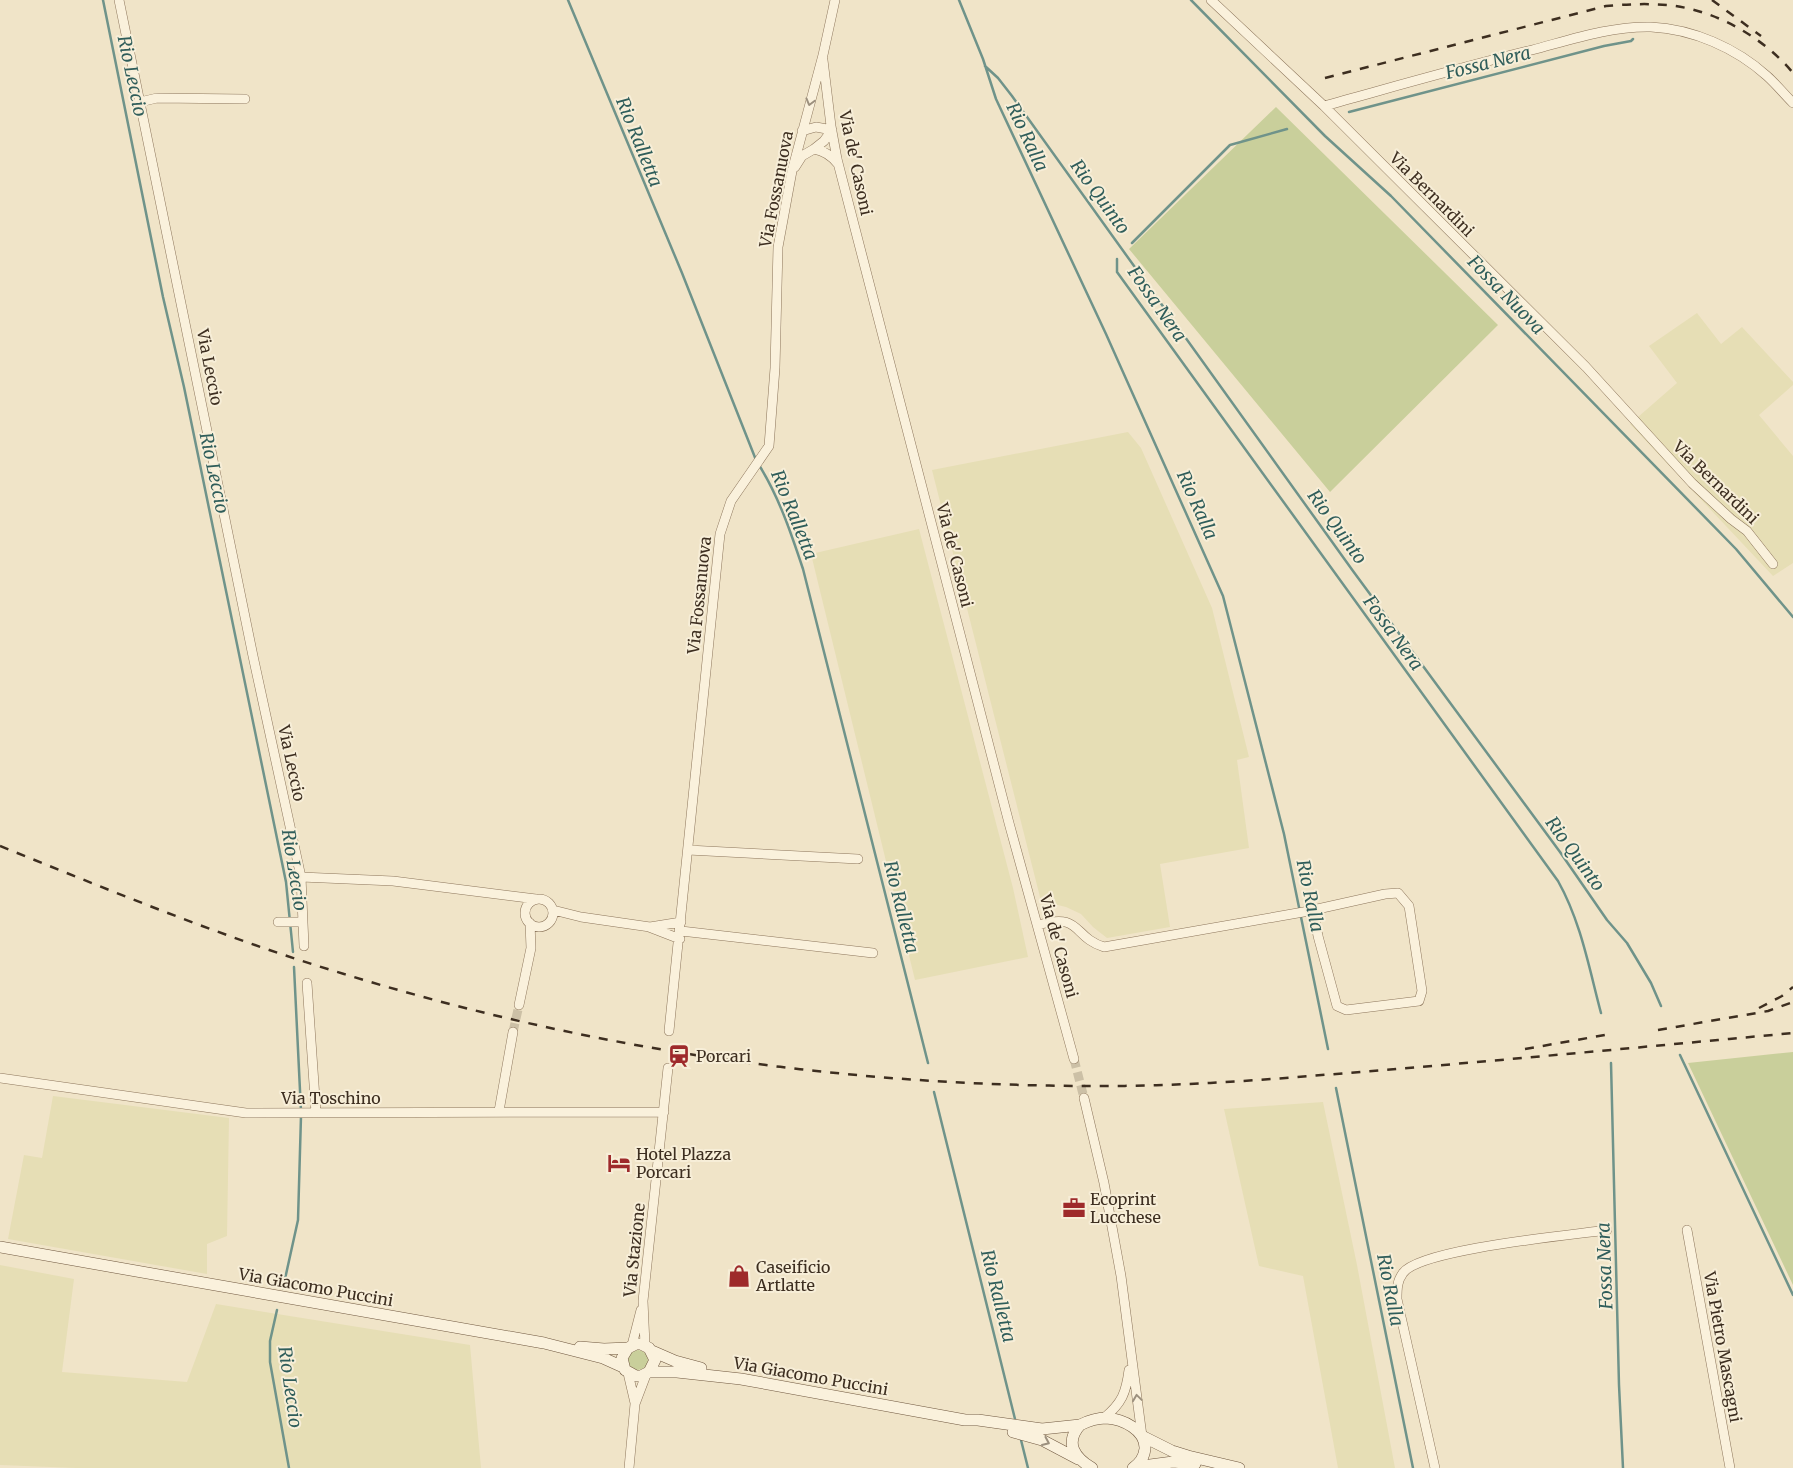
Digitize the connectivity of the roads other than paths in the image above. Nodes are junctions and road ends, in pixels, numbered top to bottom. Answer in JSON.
{"nodes":[{"id":1,"x":119,"y":0,"type":"edge"},
{"id":2,"x":834,"y":0,"type":"edge"},
{"id":3,"x":1211,"y":0,"type":"edge"},
{"id":4,"x":823,"y":55,"type":"junction"},
{"id":5,"x":245,"y":99,"type":"dead end"},
{"id":6,"x":140,"y":102,"type":"junction"},
{"id":7,"x":1793,"y":104,"type":"edge"},
{"id":8,"x":1324,"y":106,"type":"junction"},
{"id":9,"x":832,"y":130,"type":"junction"},
{"id":10,"x":802,"y":131,"type":"junction"},
{"id":11,"x":814,"y":149,"type":"junction"},
{"id":12,"x":838,"y":164,"type":"junction"},
{"id":13,"x":792,"y":171,"type":"junction"},
{"id":14,"x":1773,"y":564,"type":"dead end"},
{"id":15,"x":688,"y":850,"type":"junction"},
{"id":16,"x":858,"y":859,"type":"dead end"},
{"id":17,"x":301,"y":877,"type":"junction"},
{"id":18,"x":502,"y":896,"type":"junction"},
{"id":19,"x":536,"y":899,"type":"junction"},
{"id":20,"x":526,"y":909,"type":"junction"},
{"id":21,"x":553,"y":910,"type":"junction"},
{"id":22,"x":1311,"y":911,"type":"junction"},
{"id":23,"x":581,"y":917,"type":"junction"},
{"id":24,"x":281,"y":922,"type":"dead end"},
{"id":25,"x":303,"y":922,"type":"junction"},
{"id":26,"x":530,"y":923,"type":"junction"},
{"id":27,"x":548,"y":923,"type":"junction"},
{"id":28,"x":1038,"y":926,"type":"junction"},
{"id":29,"x":649,"y":927,"type":"junction"},
{"id":30,"x":681,"y":931,"type":"junction"},
{"id":31,"x":304,"y":946,"type":"dead end"},
{"id":32,"x":531,"y":948,"type":"junction"},
{"id":33,"x":873,"y":952,"type":"dead end"},
{"id":34,"x":308,"y":983,"type":"dead end"},
{"id":35,"x":519,"y":1004,"type":"tunnel mouth"},
{"id":36,"x":669,"y":1031,"type":"dead end"},
{"id":37,"x":513,"y":1032,"type":"tunnel mouth"},
{"id":38,"x":1074,"y":1059,"type":"tunnel mouth"},
{"id":39,"x":668,"y":1068,"type":"dead end"},
{"id":40,"x":0,"y":1078,"type":"edge"},
{"id":41,"x":1084,"y":1098,"type":"tunnel mouth"},
{"id":42,"x":499,"y":1111,"type":"junction"},
{"id":43,"x":664,"y":1112,"type":"junction"},
{"id":44,"x":316,"y":1113,"type":"junction"},
{"id":45,"x":1607,"y":1230,"type":"dead end"},
{"id":46,"x":1687,"y":1230,"type":"dead end"},
{"id":47,"x":0,"y":1247,"type":"edge"},
{"id":48,"x":643,"y":1300,"type":"junction"},
{"id":49,"x":544,"y":1343,"type":"junction"},
{"id":50,"x":630,"y":1346,"type":"junction"},
{"id":51,"x":649,"y":1348,"type":"junction"},
{"id":52,"x":1131,"y":1360,"type":"junction"},
{"id":53,"x":626,"y":1370,"type":"junction"},
{"id":54,"x":648,"y":1374,"type":"junction"},
{"id":55,"x":741,"y":1378,"type":"junction"},
{"id":56,"x":635,"y":1404,"type":"junction"},
{"id":57,"x":1104,"y":1418,"type":"junction"},
{"id":58,"x":966,"y":1420,"type":"junction"},
{"id":59,"x":1080,"y":1424,"type":"junction"},
{"id":60,"x":1142,"y":1436,"type":"junction"},
{"id":61,"x":1081,"y":1463,"type":"edge"},
{"id":62,"x":1134,"y":1467,"type":"edge"},
{"id":63,"x":629,"y":1468,"type":"edge"},
{"id":64,"x":1092,"y":1468,"type":"edge"},
{"id":65,"x":1221,"y":1468,"type":"edge"},
{"id":66,"x":1239,"y":1468,"type":"edge"},
{"id":67,"x":1436,"y":1468,"type":"edge"},
{"id":68,"x":1730,"y":1468,"type":"edge"}],
"edges":[{"from":1,"to":6,"type":"street","name":"Via Leccio"},
{"from":2,"to":4,"type":"street","name":"Via Fossanuova"},
{"from":3,"to":8,"type":"street","name":"Via Bernardini"},
{"from":4,"to":9,"type":"street","name":"Via de' Casoni"},
{"from":4,"to":10,"type":"street","name":"Via Fossanuova","one_way":true},
{"from":5,"to":6,"type":"street"},
{"from":6,"to":17,"type":"street","name":"Via Leccio"},
{"from":7,"to":8,"type":"street"},
{"from":8,"to":14,"type":"street","name":"Via Bernardini"},
{"from":9,"to":10,"type":"street"},
{"from":9,"to":11,"type":"street"},
{"from":9,"to":12,"type":"street","name":"Via de' Casoni"},
{"from":10,"to":13,"type":"street","name":"Via Fossanuova"},
{"from":11,"to":12,"type":"street"},
{"from":11,"to":13,"type":"street"},
{"from":12,"to":28,"type":"street","name":"Via de' Casoni"},
{"from":13,"to":15,"type":"street","name":"Via Fossanuova"},
{"from":15,"to":16,"type":"street"},
{"from":15,"to":30,"type":"street","name":"Via Fossanuova"},
{"from":17,"to":18,"type":"street"},
{"from":17,"to":25,"type":"street","name":"Via Leccio"},
{"from":18,"to":19,"type":"street"},
{"from":18,"to":20,"type":"street"},
{"from":19,"to":20,"type":"street"},
{"from":19,"to":21,"type":"street"},
{"from":20,"to":26,"type":"street"},
{"from":21,"to":23,"type":"street"},
{"from":21,"to":27,"type":"street"},
{"from":22,"to":22,"type":"street"},
{"from":22,"to":28,"type":"street"},
{"from":23,"to":27,"type":"street"},
{"from":23,"to":29,"type":"street"},
{"from":24,"to":25,"type":"street"},
{"from":25,"to":31,"type":"street","name":"Via Leccio"},
{"from":26,"to":27,"type":"street"},
{"from":26,"to":32,"type":"street"},
{"from":27,"to":32,"type":"street"},
{"from":28,"to":38,"type":"street","name":"Via de' Casoni"},
{"from":29,"to":30,"type":"street"},
{"from":29,"to":30,"type":"street"},
{"from":30,"to":33,"type":"street"},
{"from":30,"to":36,"type":"street","name":"Via Fossanuova"},
{"from":32,"to":35,"type":"street"},
{"from":34,"to":44,"type":"street"},
{"from":37,"to":42,"type":"street"},
{"from":39,"to":43,"type":"street","name":"Via Stazione"},
{"from":40,"to":44,"type":"street","name":"Via Toschino"},
{"from":41,"to":52,"type":"street"},
{"from":42,"to":43,"type":"street","name":"Via Toschino"},
{"from":42,"to":44,"type":"street","name":"Via Toschino"},
{"from":43,"to":48,"type":"street","name":"Via Stazione"},
{"from":45,"to":67,"type":"street"},
{"from":46,"to":68,"type":"street","name":"Via Pietro Mascagni"},
{"from":47,"to":49,"type":"main road","name":"Via Giacomo Puccini"},
{"from":48,"to":50,"type":"street"},
{"from":48,"to":51,"type":"street","name":"Via Stazione"},
{"from":49,"to":50,"type":"main road"},
{"from":49,"to":53,"type":"main road","name":"Via Giacomo Puccini"},
{"from":50,"to":51,"type":"main road"},
{"from":50,"to":53,"type":"main road"},
{"from":51,"to":54,"type":"main road"},
{"from":51,"to":55,"type":"main road"},
{"from":52,"to":57,"type":"street"},
{"from":60,"to":52,"type":"street","one_way":true},
{"from":53,"to":54,"type":"main road"},
{"from":53,"to":56,"type":"street"},
{"from":54,"to":55,"type":"main road","name":"Via Giacomo Puccini"},
{"from":54,"to":56,"type":"street"},
{"from":55,"to":58,"type":"main road","name":"Via Giacomo Puccini"},
{"from":56,"to":63,"type":"street"},
{"from":57,"to":59,"type":"main road","name":"Via Giacomo Puccini"},
{"from":57,"to":60,"type":"main road"},
{"from":58,"to":59,"type":"main road","name":"Via Giacomo Puccini"},
{"from":58,"to":61,"type":"main road","name":"Via Giacomo Puccini","one_way":true},
{"from":59,"to":61,"type":"main road"},
{"from":60,"to":62,"type":"main road"},
{"from":60,"to":66,"type":"main road"},
{"from":61,"to":64,"type":"main road","name":"Via Giacomo Puccini"},
{"from":62,"to":65,"type":"main road"}]}
